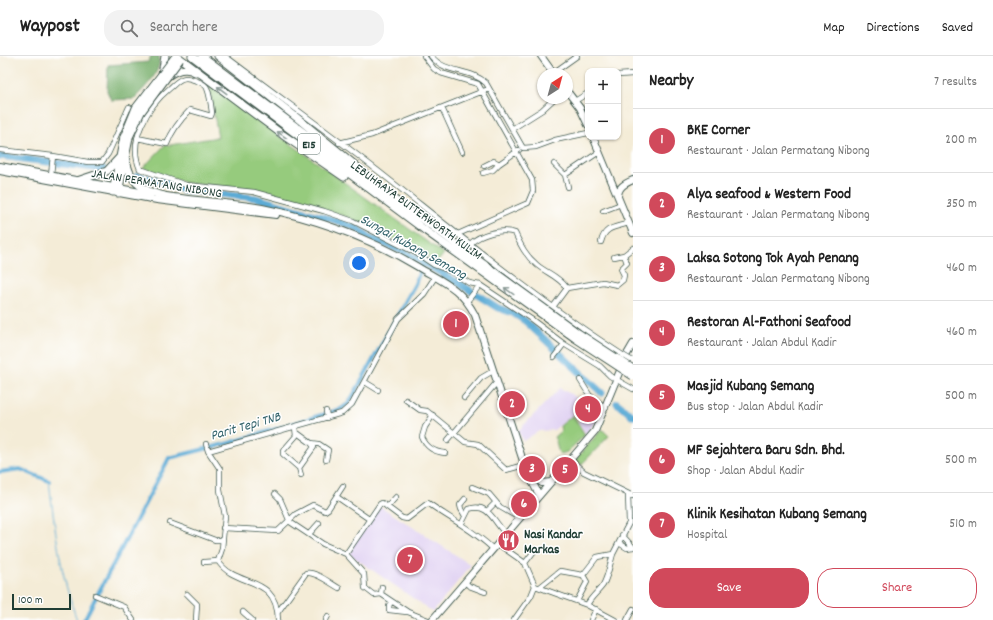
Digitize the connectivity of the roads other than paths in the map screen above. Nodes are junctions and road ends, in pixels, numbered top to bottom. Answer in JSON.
{"nodes":[{"id":1,"x":165,"y":56,"type":"edge"},
{"id":2,"x":192,"y":56,"type":"edge"},
{"id":3,"x":202,"y":56,"type":"edge"},
{"id":4,"x":218,"y":56,"type":"edge"},
{"id":5,"x":227,"y":56,"type":"edge"},
{"id":6,"x":424,"y":56,"type":"edge"},
{"id":7,"x":431,"y":56,"type":"edge"},
{"id":8,"x":541,"y":56,"type":"edge"},
{"id":9,"x":577,"y":56,"type":"edge"},
{"id":10,"x":179,"y":57,"type":"edge"},
{"id":11,"x":550,"y":68,"type":"edge"},
{"id":12,"x":561,"y":68,"type":"edge"},
{"id":13,"x":633,"y":74,"type":"edge"},
{"id":14,"x":621,"y":75,"type":"edge"},
{"id":15,"x":164,"y":76,"type":"junction"},
{"id":16,"x":208,"y":79,"type":"junction"},
{"id":17,"x":489,"y":89,"type":"junction"},
{"id":18,"x":484,"y":91,"type":"junction"},
{"id":19,"x":585,"y":95,"type":"edge"},
{"id":20,"x":573,"y":98,"type":"edge"},
{"id":21,"x":575,"y":101,"type":"junction"},
{"id":22,"x":548,"y":104,"type":"edge"},
{"id":23,"x":442,"y":108,"type":"junction"},
{"id":24,"x":146,"y":116,"type":"junction"},
{"id":25,"x":585,"y":119,"type":"edge"},
{"id":26,"x":512,"y":129,"type":"junction"},
{"id":27,"x":585,"y":134,"type":"edge"},
{"id":28,"x":137,"y":138,"type":"junction"},
{"id":29,"x":594,"y":140,"type":"edge"},
{"id":30,"x":351,"y":141,"type":"junction"},
{"id":31,"x":339,"y":143,"type":"junction"},
{"id":32,"x":523,"y":148,"type":"junction"},
{"id":33,"x":0,"y":150,"type":"edge"},
{"id":34,"x":517,"y":151,"type":"junction"},
{"id":35,"x":352,"y":152,"type":"junction"},
{"id":36,"x":462,"y":152,"type":"dead end"},
{"id":37,"x":598,"y":152,"type":"junction"},
{"id":38,"x":123,"y":156,"type":"junction"},
{"id":39,"x":53,"y":158,"type":"junction"},
{"id":40,"x":499,"y":164,"type":"junction"},
{"id":41,"x":554,"y":164,"type":"dead end"},
{"id":42,"x":0,"y":166,"type":"edge"},
{"id":43,"x":484,"y":166,"type":"dead end"},
{"id":44,"x":0,"y":171,"type":"edge"},
{"id":45,"x":51,"y":173,"type":"junction"},
{"id":46,"x":483,"y":173,"type":"dead end"},
{"id":47,"x":564,"y":175,"type":"junction"},
{"id":48,"x":610,"y":179,"type":"junction"},
{"id":49,"x":77,"y":180,"type":"junction"},
{"id":50,"x":633,"y":180,"type":"edge"},
{"id":51,"x":622,"y":185,"type":"junction"},
{"id":52,"x":568,"y":187,"type":"dead end"},
{"id":53,"x":116,"y":190,"type":"junction"},
{"id":54,"x":164,"y":196,"type":"junction"},
{"id":55,"x":618,"y":197,"type":"junction"},
{"id":56,"x":388,"y":199,"type":"junction"},
{"id":57,"x":621,"y":204,"type":"junction"},
{"id":58,"x":602,"y":212,"type":"dead end"},
{"id":59,"x":310,"y":220,"type":"junction"},
{"id":60,"x":629,"y":224,"type":"junction"},
{"id":61,"x":428,"y":228,"type":"junction"},
{"id":62,"x":633,"y":233,"type":"edge"},
{"id":63,"x":458,"y":234,"type":"junction"},
{"id":64,"x":601,"y":242,"type":"dead end"},
{"id":65,"x":470,"y":244,"type":"junction"},
{"id":66,"x":633,"y":248,"type":"edge"},
{"id":67,"x":624,"y":255,"type":"junction"},
{"id":68,"x":614,"y":258,"type":"dead end"},
{"id":69,"x":435,"y":277,"type":"junction"},
{"id":70,"x":479,"y":286,"type":"junction"},
{"id":71,"x":567,"y":288,"type":"junction"},
{"id":72,"x":469,"y":299,"type":"junction"},
{"id":73,"x":553,"y":307,"type":"junction"},
{"id":74,"x":633,"y":344,"type":"edge"},
{"id":75,"x":563,"y":346,"type":"junction"},
{"id":76,"x":555,"y":356,"type":"dead end"},
{"id":77,"x":630,"y":360,"type":"dead end"},
{"id":78,"x":633,"y":369,"type":"edge"},
{"id":79,"x":493,"y":371,"type":"junction"},
{"id":80,"x":633,"y":376,"type":"edge"},
{"id":81,"x":580,"y":380,"type":"dead end"},
{"id":82,"x":615,"y":381,"type":"junction"},
{"id":83,"x":365,"y":382,"type":"junction"},
{"id":84,"x":497,"y":382,"type":"junction"},
{"id":85,"x":633,"y":389,"type":"edge"},
{"id":86,"x":378,"y":390,"type":"dead end"},
{"id":87,"x":464,"y":398,"type":"dead end"},
{"id":88,"x":406,"y":400,"type":"dead end"},
{"id":89,"x":606,"y":406,"type":"junction"},
{"id":90,"x":433,"y":414,"type":"junction"},
{"id":91,"x":296,"y":430,"type":"junction"},
{"id":92,"x":454,"y":432,"type":"junction"},
{"id":93,"x":448,"y":440,"type":"dead end"},
{"id":94,"x":311,"y":443,"type":"junction"},
{"id":95,"x":445,"y":453,"type":"dead end"},
{"id":96,"x":570,"y":459,"type":"junction"},
{"id":97,"x":326,"y":460,"type":"dead end"},
{"id":98,"x":299,"y":468,"type":"junction"},
{"id":99,"x":525,"y":468,"type":"junction"},
{"id":100,"x":301,"y":475,"type":"dead end"},
{"id":101,"x":550,"y":482,"type":"junction"},
{"id":102,"x":343,"y":486,"type":"dead end"},
{"id":103,"x":472,"y":488,"type":"dead end"},
{"id":104,"x":275,"y":494,"type":"dead end"},
{"id":105,"x":539,"y":495,"type":"junction"},
{"id":106,"x":630,"y":496,"type":"edge"},
{"id":107,"x":337,"y":497,"type":"junction"},
{"id":108,"x":396,"y":497,"type":"dead end"},
{"id":109,"x":465,"y":499,"type":"dead end"},
{"id":110,"x":496,"y":502,"type":"junction"},
{"id":111,"x":387,"y":507,"type":"junction"},
{"id":112,"x":488,"y":510,"type":"junction"},
{"id":113,"x":465,"y":516,"type":"junction"},
{"id":114,"x":369,"y":518,"type":"junction"},
{"id":115,"x":519,"y":518,"type":"junction"},
{"id":116,"x":290,"y":522,"type":"junction"},
{"id":117,"x":170,"y":523,"type":"dead end"},
{"id":118,"x":319,"y":523,"type":"dead end"},
{"id":119,"x":462,"y":523,"type":"junction"},
{"id":120,"x":223,"y":528,"type":"junction"},
{"id":121,"x":309,"y":534,"type":"junction"},
{"id":122,"x":506,"y":534,"type":"junction"},
{"id":123,"x":622,"y":535,"type":"junction"},
{"id":124,"x":222,"y":540,"type":"junction"},
{"id":125,"x":619,"y":542,"type":"junction"},
{"id":126,"x":495,"y":546,"type":"junction"},
{"id":127,"x":633,"y":547,"type":"edge"},
{"id":128,"x":535,"y":550,"type":"dead end"},
{"id":129,"x":346,"y":554,"type":"junction"},
{"id":130,"x":613,"y":554,"type":"junction"},
{"id":131,"x":204,"y":562,"type":"dead end"},
{"id":132,"x":218,"y":562,"type":"junction"},
{"id":133,"x":525,"y":563,"type":"junction"},
{"id":134,"x":583,"y":575,"type":"junction"},
{"id":135,"x":465,"y":582,"type":"junction"},
{"id":136,"x":382,"y":587,"type":"dead end"},
{"id":137,"x":538,"y":587,"type":"junction"},
{"id":138,"x":339,"y":588,"type":"dead end"},
{"id":139,"x":485,"y":592,"type":"dead end"},
{"id":140,"x":187,"y":594,"type":"dead end"},
{"id":141,"x":381,"y":594,"type":"junction"},
{"id":142,"x":96,"y":595,"type":"dead end"},
{"id":143,"x":577,"y":601,"type":"junction"},
{"id":144,"x":392,"y":602,"type":"junction"},
{"id":145,"x":587,"y":605,"type":"junction"},
{"id":146,"x":596,"y":609,"type":"junction"},
{"id":147,"x":633,"y":609,"type":"edge"},
{"id":148,"x":242,"y":612,"type":"dead end"},
{"id":149,"x":278,"y":612,"type":"junction"},
{"id":150,"x":408,"y":612,"type":"junction"},
{"id":151,"x":133,"y":620,"type":"edge"},
{"id":152,"x":196,"y":620,"type":"edge"},
{"id":153,"x":252,"y":620,"type":"edge"},
{"id":154,"x":278,"y":620,"type":"edge"},
{"id":155,"x":432,"y":620,"type":"edge"},
{"id":156,"x":514,"y":620,"type":"edge"},
{"id":157,"x":591,"y":620,"type":"edge"},
{"id":158,"x":615,"y":620,"type":"edge"},
{"id":159,"x":627,"y":620,"type":"edge"}],
"edges":[{"from":1,"to":15,"type":"highway"},
{"from":2,"to":56,"type":"highway","name":"LEBUHRAYA BUTTERWORTH KULIM","number":"E15"},
{"from":3,"to":56,"type":"highway","name":"LEBUHRAYA BUTTERWORTH KULIM","number":"E15"},
{"from":4,"to":56,"type":"highway"},
{"from":5,"to":31,"type":"street"},
{"from":6,"to":18,"type":"street"},
{"from":7,"to":17,"type":"street"},
{"from":8,"to":11,"type":"main road"},
{"from":9,"to":12,"type":"street"},
{"from":10,"to":15,"type":"highway","bridge":true},
{"from":10,"to":16,"type":"highway"},
{"from":13,"to":14,"type":"street"},
{"from":15,"to":16,"type":"highway","bridge":true},
{"from":15,"to":38,"type":"highway","bridge":true},
{"from":56,"to":16,"type":"highway","one_way":true},
{"from":17,"to":18,"type":"street"},
{"from":17,"to":26,"type":"street"},
{"from":18,"to":23,"type":"street"},
{"from":18,"to":34,"type":"street"},
{"from":19,"to":21,"type":"street"},
{"from":20,"to":21,"type":"main road"},
{"from":21,"to":25,"type":"main road"},
{"from":22,"to":26,"type":"street"},
{"from":23,"to":30,"type":"street"},
{"from":23,"to":36,"type":"street"},
{"from":24,"to":28,"type":"street"},
{"from":24,"to":28,"type":"street"},
{"from":24,"to":39,"type":"street"},
{"from":26,"to":32,"type":"street"},
{"from":27,"to":32,"type":"street"},
{"from":28,"to":70,"type":"street"},
{"from":29,"to":37,"type":"main road"},
{"from":30,"to":31,"type":"street"},
{"from":30,"to":35,"type":"street"},
{"from":31,"to":35,"type":"street"},
{"from":32,"to":34,"type":"street"},
{"from":33,"to":39,"type":"street"},
{"from":34,"to":40,"type":"street"},
{"from":34,"to":63,"type":"street"},
{"from":35,"to":63,"type":"street"},
{"from":37,"to":47,"type":"street"},
{"from":37,"to":48,"type":"main road"},
{"from":38,"to":49,"type":"highway"},
{"from":38,"to":53,"type":"highway"},
{"from":38,"to":54,"type":"highway"},
{"from":39,"to":45,"type":"street"},
{"from":40,"to":43,"type":"street"},
{"from":40,"to":46,"type":"street"},
{"from":41,"to":47,"type":"street"},
{"from":42,"to":45,"type":"main road","name":"JALAN PERMATANG NIBONG"},
{"from":44,"to":53,"type":"main road","name":"JALAN PERMATANG NIBONG"},
{"from":45,"to":49,"type":"main road","name":"JALAN PERMATANG NIBONG"},
{"from":47,"to":52,"type":"street"},
{"from":48,"to":51,"type":"main road"},
{"from":48,"to":55,"type":"main road"},
{"from":49,"to":53,"type":"main road","name":"JALAN PERMATANG NIBONG"},
{"from":50,"to":51,"type":"main road"},
{"from":51,"to":55,"type":"main road"},
{"from":53,"to":54,"type":"main road","name":"JALAN PERMATANG NIBONG"},
{"from":53,"to":59,"type":"main road","name":"JALAN PERMATANG NIBONG"},
{"from":54,"to":59,"type":"main road","name":"JALAN PERMATANG NIBONG"},
{"from":55,"to":57,"type":"main road"},
{"from":56,"to":61,"type":"highway","name":"LEBUHRAYA BUTTERWORTH KULIM","number":"E15"},
{"from":57,"to":58,"type":"street"},
{"from":57,"to":60,"type":"main road"},
{"from":59,"to":69,"type":"main road","name":"JALAN PERMATANG NIBONG"},
{"from":60,"to":62,"type":"main road"},
{"from":60,"to":64,"type":"street"},
{"from":61,"to":78,"type":"highway","name":"LEBUHRAYA BUTTERWORTH KULIM","number":"E15","bridge":true},
{"from":80,"to":61,"type":"highway","name":"LEBUHRAYA BUTTERWORTH KULIM","number":"E15","one_way":true,"bridge":true},
{"from":63,"to":65,"type":"street"},
{"from":65,"to":71,"type":"street"},
{"from":65,"to":73,"type":"street"},
{"from":66,"to":67,"type":"street"},
{"from":67,"to":68,"type":"street"},
{"from":67,"to":71,"type":"street"},
{"from":69,"to":72,"type":"main road","name":"JALAN PERMATANG NIBONG"},
{"from":69,"to":83,"type":"street"},
{"from":70,"to":72,"type":"street"},
{"from":70,"to":75,"type":"street"},
{"from":71,"to":73,"type":"street"},
{"from":72,"to":79,"type":"main road","name":"JALAN PERMATANG NIBONG"},
{"from":73,"to":77,"type":"street","bridge":true},
{"from":74,"to":82,"type":"main road"},
{"from":75,"to":76,"type":"street"},
{"from":75,"to":82,"type":"street"},
{"from":79,"to":84,"type":"main road","name":"JALAN PERMATANG NIBONG"},
{"from":79,"to":87,"type":"street"},
{"from":81,"to":89,"type":"street"},
{"from":82,"to":85,"type":"street"},
{"from":82,"to":89,"type":"main road"},
{"from":83,"to":86,"type":"street"},
{"from":83,"to":91,"type":"street"},
{"from":84,"to":92,"type":"street"},
{"from":84,"to":99,"type":"main road","name":"JALAN PERMATANG NIBONG"},
{"from":88,"to":90,"type":"street"},
{"from":89,"to":96,"type":"main road"},
{"from":90,"to":92,"type":"street"},
{"from":90,"to":95,"type":"street"},
{"from":91,"to":94,"type":"street"},
{"from":91,"to":98,"type":"street"},
{"from":91,"to":120,"type":"street"},
{"from":92,"to":93,"type":"street"},
{"from":92,"to":99,"type":"street"},
{"from":94,"to":97,"type":"street"},
{"from":94,"to":98,"type":"street"},
{"from":96,"to":101,"type":"main road"},
{"from":96,"to":106,"type":"street"},
{"from":98,"to":100,"type":"street"},
{"from":99,"to":101,"type":"main road"},
{"from":99,"to":105,"type":"main road","name":"JALAN PERMATANG NIBONG"},
{"from":101,"to":105,"type":"main road"},
{"from":102,"to":107,"type":"street"},
{"from":103,"to":110,"type":"street"},
{"from":104,"to":116,"type":"street"},
{"from":105,"to":115,"type":"main road"},
{"from":106,"to":123,"type":"street"},
{"from":107,"to":114,"type":"street"},
{"from":107,"to":116,"type":"street"},
{"from":108,"to":111,"type":"street"},
{"from":109,"to":113,"type":"street"},
{"from":110,"to":112,"type":"street"},
{"from":110,"to":115,"type":"street"},
{"from":111,"to":114,"type":"street"},
{"from":111,"to":119,"type":"street"},
{"from":112,"to":113,"type":"street"},
{"from":112,"to":122,"type":"street"},
{"from":113,"to":119,"type":"street"},
{"from":114,"to":129,"type":"street"},
{"from":115,"to":122,"type":"main road"},
{"from":116,"to":120,"type":"street"},
{"from":116,"to":121,"type":"street"},
{"from":117,"to":124,"type":"street"},
{"from":118,"to":121,"type":"street"},
{"from":119,"to":126,"type":"street"},
{"from":120,"to":124,"type":"street"},
{"from":121,"to":129,"type":"street"},
{"from":122,"to":126,"type":"main road"},
{"from":123,"to":125,"type":"street"},
{"from":123,"to":127,"type":"street"},
{"from":124,"to":132,"type":"street"},
{"from":125,"to":127,"type":"street"},
{"from":125,"to":130,"type":"street"},
{"from":126,"to":133,"type":"street"},
{"from":126,"to":135,"type":"main road"},
{"from":128,"to":133,"type":"street"},
{"from":129,"to":141,"type":"street"},
{"from":130,"to":134,"type":"street"},
{"from":130,"to":145,"type":"street"},
{"from":131,"to":132,"type":"street"},
{"from":132,"to":149,"type":"street"},
{"from":133,"to":137,"type":"street"},
{"from":134,"to":137,"type":"street"},
{"from":134,"to":143,"type":"street"},
{"from":135,"to":139,"type":"street"},
{"from":135,"to":155,"type":"main road"},
{"from":136,"to":141,"type":"street"},
{"from":137,"to":143,"type":"street"},
{"from":137,"to":156,"type":"street"},
{"from":138,"to":149,"type":"street"},
{"from":140,"to":152,"type":"street"},
{"from":141,"to":144,"type":"street"},
{"from":142,"to":151,"type":"street"},
{"from":143,"to":145,"type":"street"},
{"from":144,"to":150,"type":"street"},
{"from":144,"to":150,"type":"street"},
{"from":145,"to":146,"type":"street"},
{"from":146,"to":157,"type":"street"},
{"from":146,"to":158,"type":"street"},
{"from":147,"to":159,"type":"street"},
{"from":148,"to":153,"type":"street"},
{"from":149,"to":154,"type":"street"},
{"from":150,"to":155,"type":"street"}]}
